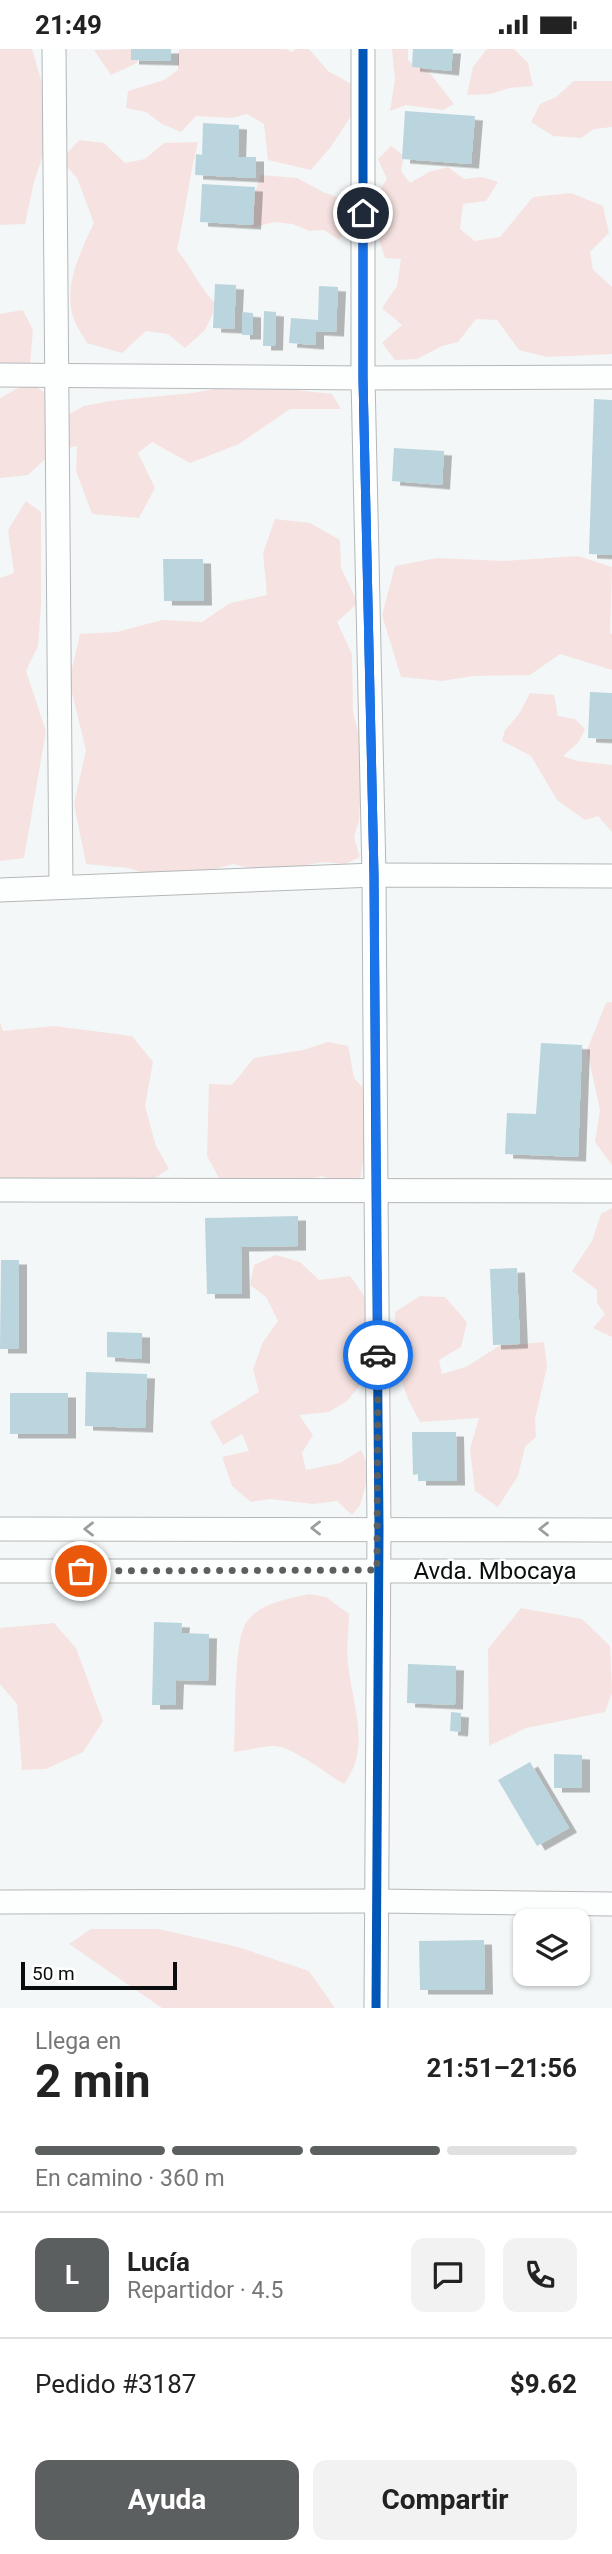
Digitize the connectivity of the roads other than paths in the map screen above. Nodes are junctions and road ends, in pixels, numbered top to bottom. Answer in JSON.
{"nodes":[{"id":1,"x":54,"y":49,"type":"edge"},
{"id":2,"x":363,"y":49,"type":"edge"},
{"id":3,"x":0,"y":375,"type":"edge"},
{"id":4,"x":57,"y":375,"type":"junction"},
{"id":5,"x":612,"y":377,"type":"edge"},
{"id":6,"x":363,"y":378,"type":"junction"},
{"id":7,"x":374,"y":876,"type":"junction"},
{"id":8,"x":612,"y":876,"type":"edge"},
{"id":9,"x":61,"y":887,"type":"junction"},
{"id":10,"x":0,"y":890,"type":"edge"},
{"id":11,"x":0,"y":1190,"type":"edge"},
{"id":12,"x":376,"y":1191,"type":"junction"},
{"id":13,"x":612,"y":1191,"type":"edge"},
{"id":14,"x":379,"y":1528,"type":"junction"},
{"id":15,"x":0,"y":1529,"type":"edge"},
{"id":16,"x":612,"y":1530,"type":"edge"},
{"id":17,"x":377,"y":1570,"type":"junction"},
{"id":18,"x":0,"y":1571,"type":"edge"},
{"id":19,"x":612,"y":1571,"type":"edge"},
{"id":20,"x":377,"y":1901,"type":"junction"},
{"id":21,"x":0,"y":1902,"type":"edge"},
{"id":22,"x":612,"y":1904,"type":"edge"},
{"id":23,"x":376,"y":2008,"type":"edge"}],
"edges":[{"from":1,"to":4,"type":"street"},
{"from":2,"to":6,"type":"street"},
{"from":3,"to":4,"type":"street"},
{"from":4,"to":6,"type":"street"},
{"from":4,"to":9,"type":"street"},
{"from":5,"to":6,"type":"street"},
{"from":6,"to":7,"type":"street"},
{"from":7,"to":8,"type":"street"},
{"from":7,"to":9,"type":"street"},
{"from":7,"to":12,"type":"street"},
{"from":9,"to":10,"type":"street"},
{"from":11,"to":12,"type":"street"},
{"from":12,"to":13,"type":"street"},
{"from":12,"to":14,"type":"street"},
{"from":14,"to":15,"type":"street","one_way":true},
{"from":16,"to":14,"type":"street","one_way":true},
{"from":14,"to":17,"type":"street"},
{"from":17,"to":18,"type":"street","name":"Avda. Mbocaya"},
{"from":17,"to":19,"type":"street","name":"Avda. Mbocaya"},
{"from":17,"to":20,"type":"street"},
{"from":20,"to":21,"type":"street"},
{"from":20,"to":22,"type":"street"},
{"from":20,"to":23,"type":"street"}]}
